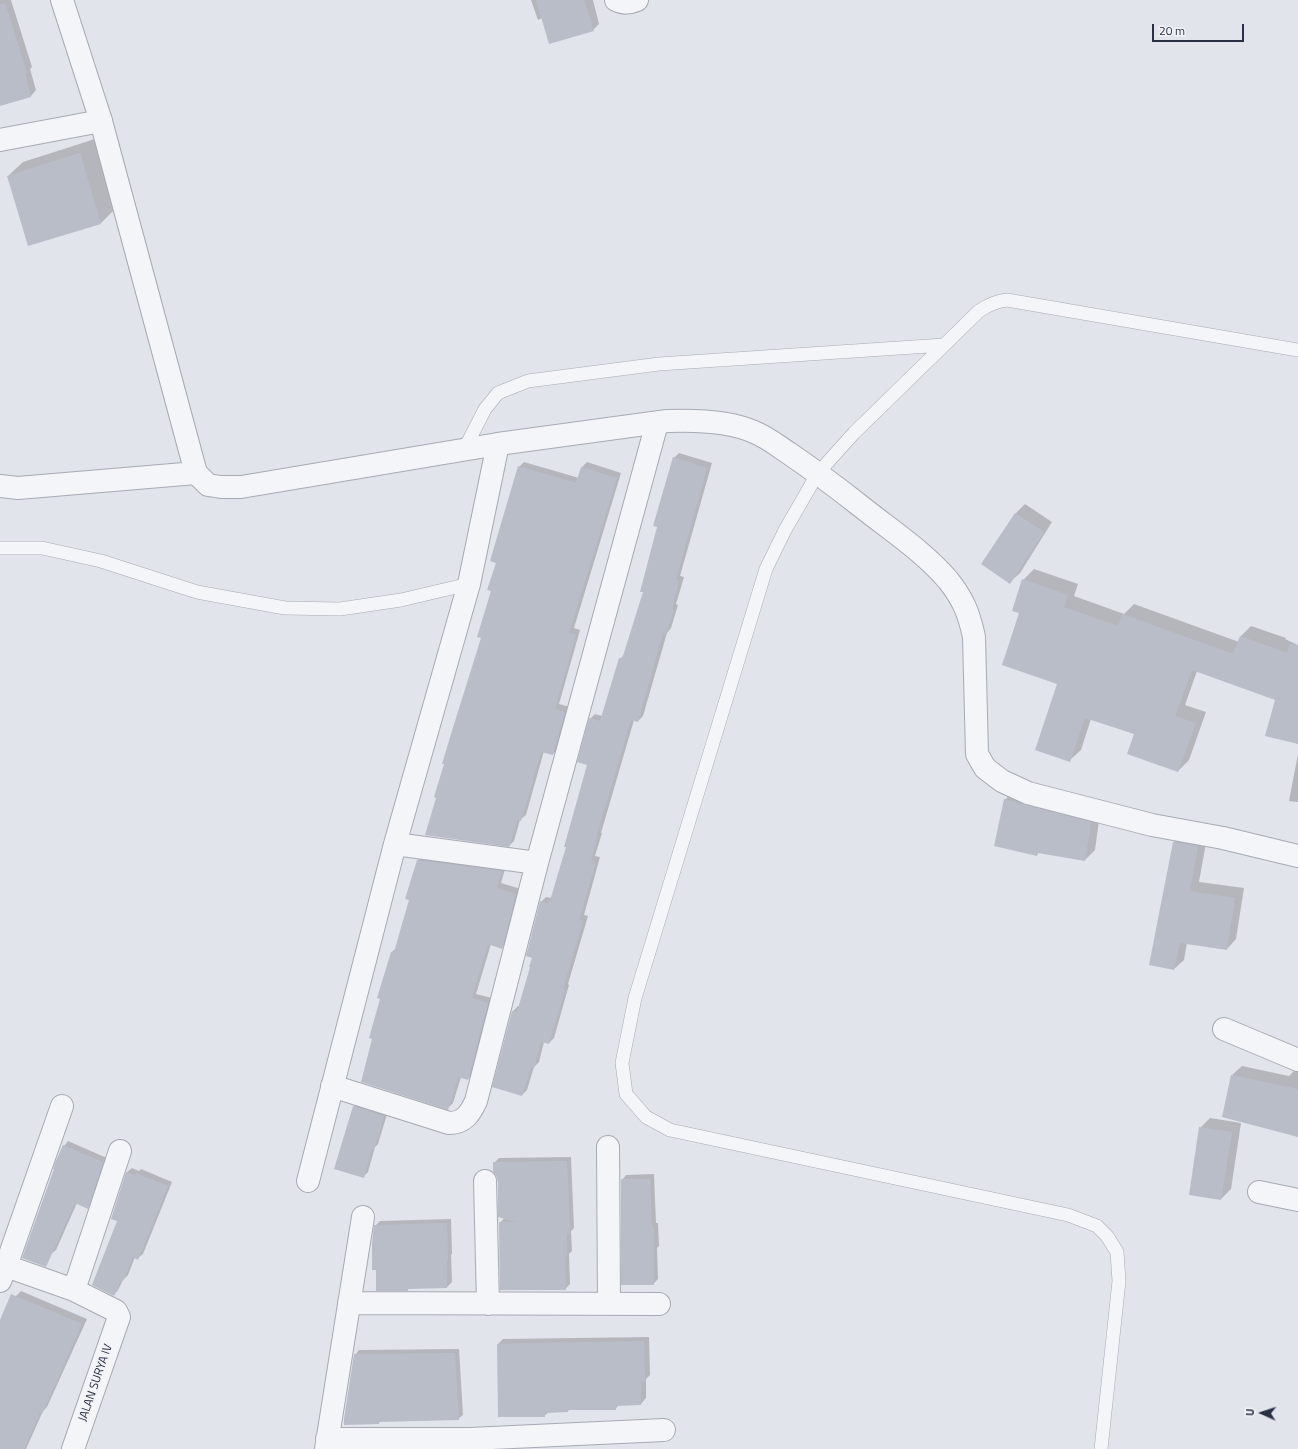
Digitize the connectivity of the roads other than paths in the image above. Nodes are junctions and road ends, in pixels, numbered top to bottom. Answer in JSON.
{"nodes":[{"id":1,"x":62,"y":0,"type":"edge"},
{"id":2,"x":616,"y":0,"type":"edge"},
{"id":3,"x":637,"y":0,"type":"edge"},
{"id":4,"x":101,"y":121,"type":"junction"},
{"id":5,"x":0,"y":140,"type":"edge"},
{"id":6,"x":944,"y":345,"type":"junction"},
{"id":7,"x":1298,"y":350,"type":"edge"},
{"id":8,"x":657,"y":423,"type":"junction"},
{"id":9,"x":498,"y":444,"type":"junction"},
{"id":10,"x":464,"y":450,"type":"junction"},
{"id":11,"x":196,"y":473,"type":"junction"},
{"id":12,"x":818,"y":473,"type":"junction"},
{"id":13,"x":0,"y":486,"type":"edge"},
{"id":14,"x":0,"y":548,"type":"edge"},
{"id":15,"x":468,"y":584,"type":"junction"},
{"id":16,"x":396,"y":844,"type":"junction"},
{"id":17,"x":1298,"y":856,"type":"edge"},
{"id":18,"x":537,"y":863,"type":"junction"},
{"id":19,"x":1224,"y":1029,"type":"dead end"},
{"id":20,"x":1298,"y":1060,"type":"edge"},
{"id":21,"x":332,"y":1086,"type":"junction"},
{"id":22,"x":62,"y":1106,"type":"dead end"},
{"id":23,"x":608,"y":1147,"type":"dead end"},
{"id":24,"x":120,"y":1151,"type":"dead end"},
{"id":25,"x":308,"y":1181,"type":"dead end"},
{"id":26,"x":486,"y":1181,"type":"dead end"},
{"id":27,"x":1259,"y":1192,"type":"dead end"},
{"id":28,"x":1298,"y":1200,"type":"edge"},
{"id":29,"x":363,"y":1218,"type":"dead end"},
{"id":30,"x":3,"y":1274,"type":"edge"},
{"id":31,"x":74,"y":1290,"type":"junction"},
{"id":32,"x":349,"y":1303,"type":"junction"},
{"id":33,"x":488,"y":1304,"type":"junction"},
{"id":34,"x":609,"y":1304,"type":"junction"},
{"id":35,"x":659,"y":1304,"type":"dead end"},
{"id":36,"x":664,"y":1430,"type":"dead end"},
{"id":37,"x":603,"y":1441,"type":"edge"},
{"id":38,"x":326,"y":1444,"type":"edge"},
{"id":39,"x":74,"y":1449,"type":"edge"},
{"id":40,"x":1102,"y":1449,"type":"edge"}],
"edges":[{"from":1,"to":4,"type":"street"},
{"from":2,"to":3,"type":"street"},
{"from":4,"to":5,"type":"street"},
{"from":4,"to":11,"type":"street"},
{"from":6,"to":7,"type":"lane"},
{"from":6,"to":10,"type":"lane"},
{"from":6,"to":12,"type":"lane"},
{"from":8,"to":9,"type":"street"},
{"from":8,"to":12,"type":"street"},
{"from":8,"to":18,"type":"street"},
{"from":9,"to":10,"type":"street"},
{"from":9,"to":15,"type":"street"},
{"from":10,"to":11,"type":"street"},
{"from":11,"to":13,"type":"street"},
{"from":12,"to":17,"type":"street"},
{"from":12,"to":40,"type":"lane"},
{"from":14,"to":15,"type":"lane"},
{"from":15,"to":16,"type":"street"},
{"from":16,"to":18,"type":"street"},
{"from":16,"to":21,"type":"street"},
{"from":18,"to":21,"type":"street"},
{"from":19,"to":20,"type":"street"},
{"from":21,"to":25,"type":"street"},
{"from":22,"to":30,"type":"street"},
{"from":23,"to":34,"type":"street"},
{"from":24,"to":31,"type":"street"},
{"from":26,"to":33,"type":"street"},
{"from":27,"to":28,"type":"street"},
{"from":29,"to":32,"type":"street"},
{"from":30,"to":31,"type":"street"},
{"from":31,"to":39,"type":"street","name":"JALAN SURYA IV"},
{"from":32,"to":33,"type":"street"},
{"from":32,"to":38,"type":"street"},
{"from":33,"to":34,"type":"street"},
{"from":34,"to":35,"type":"street"},
{"from":36,"to":37,"type":"street"},
{"from":37,"to":38,"type":"street"}]}
